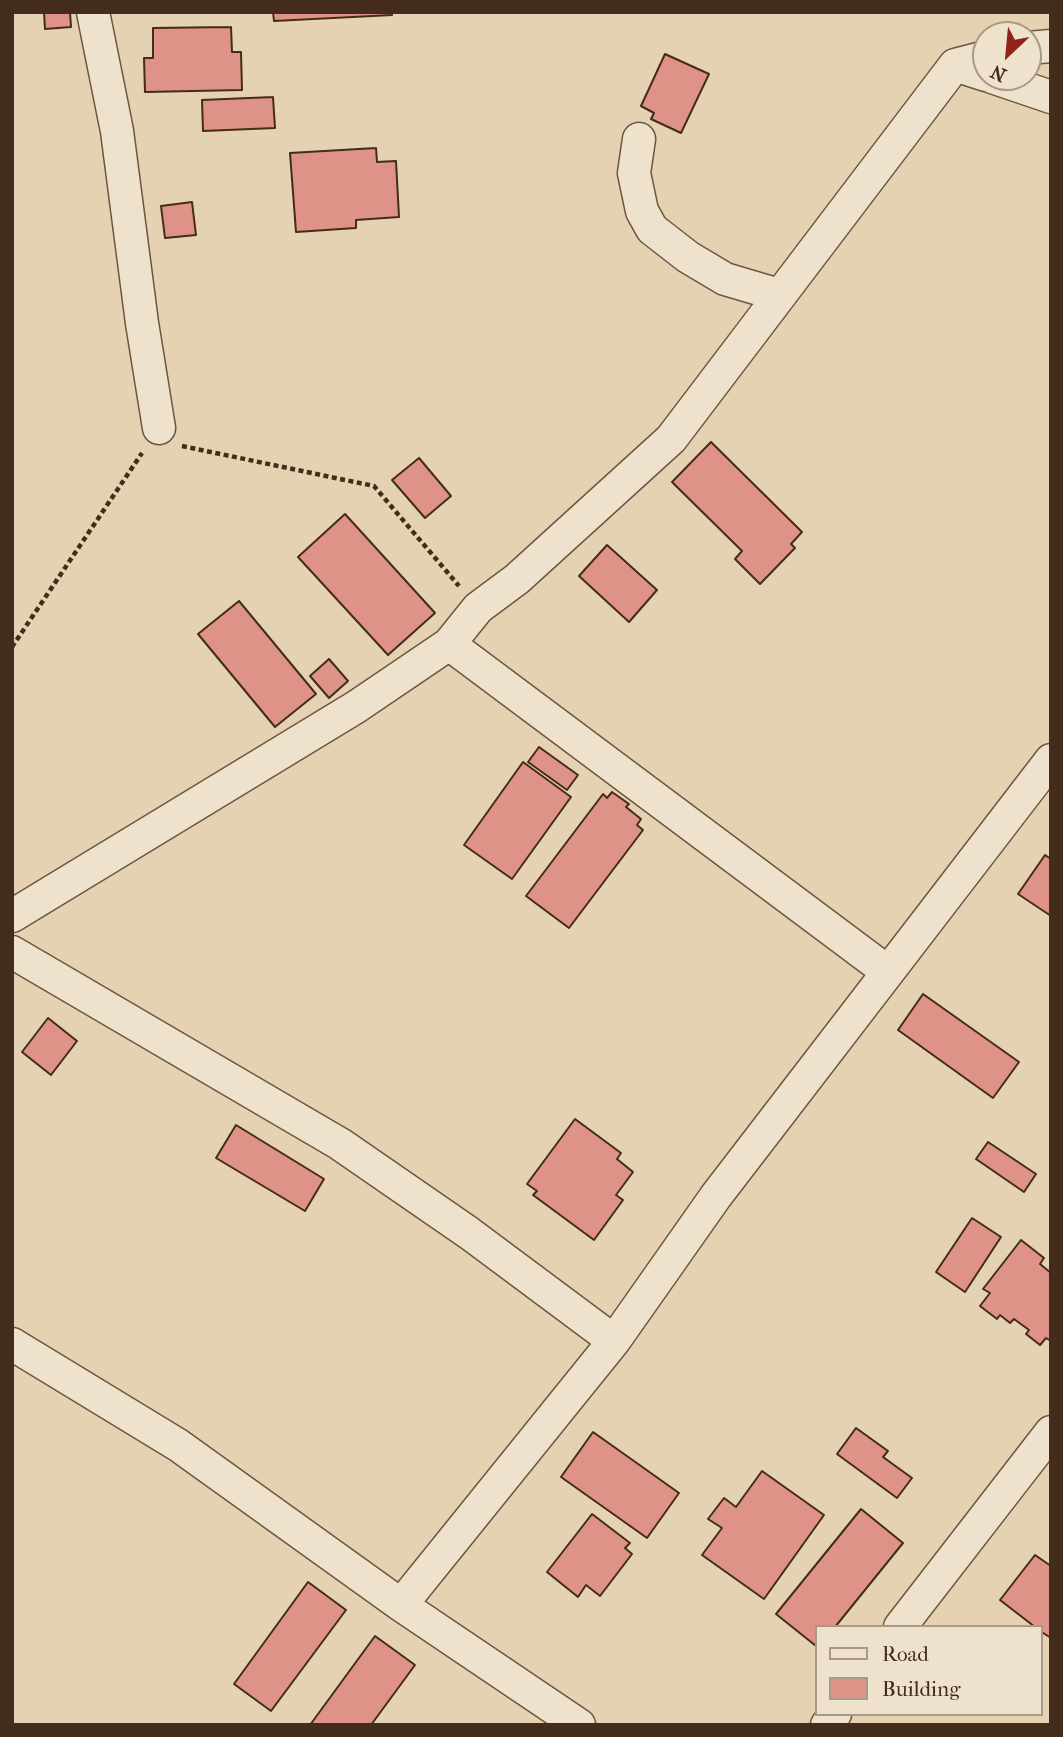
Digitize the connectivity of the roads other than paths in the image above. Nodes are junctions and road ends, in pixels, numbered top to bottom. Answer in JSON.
{"nodes":[{"id":1,"x":93,"y":12,"type":"edge"},
{"id":2,"x":972,"y":61,"type":"edge"},
{"id":3,"x":955,"y":65,"type":"junction"},
{"id":4,"x":972,"y":70,"type":"edge"},
{"id":5,"x":1033,"y":91,"type":"edge"},
{"id":6,"x":1051,"y":97,"type":"edge"},
{"id":7,"x":639,"y":139,"type":"dead end"},
{"id":8,"x":779,"y":295,"type":"junction"},
{"id":9,"x":159,"y":428,"type":"road end"},
{"id":10,"x":449,"y":644,"type":"junction"},
{"id":11,"x":1051,"y":760,"type":"edge"},
{"id":12,"x":12,"y":916,"type":"edge"},
{"id":13,"x":12,"y":952,"type":"edge"},
{"id":14,"x":888,"y":972,"type":"junction"},
{"id":15,"x":614,"y":1340,"type":"junction"},
{"id":16,"x":12,"y":1344,"type":"edge"},
{"id":17,"x":1051,"y":1432,"type":"edge"},
{"id":18,"x":401,"y":1605,"type":"junction"},
{"id":19,"x":902,"y":1625,"type":"edge"},
{"id":20,"x":579,"y":1725,"type":"edge"}],
"edges":[{"from":1,"to":9,"type":"street"},
{"from":2,"to":3,"type":"street"},
{"from":3,"to":4,"type":"street"},
{"from":3,"to":8,"type":"street"},
{"from":5,"to":6,"type":"street"},
{"from":7,"to":8,"type":"street"},
{"from":8,"to":10,"type":"street"},
{"from":10,"to":12,"type":"street"},
{"from":10,"to":14,"type":"street"},
{"from":11,"to":14,"type":"street"},
{"from":13,"to":15,"type":"street"},
{"from":14,"to":15,"type":"street"},
{"from":15,"to":18,"type":"street"},
{"from":16,"to":18,"type":"street"},
{"from":17,"to":19,"type":"street"},
{"from":18,"to":20,"type":"street"}]}
